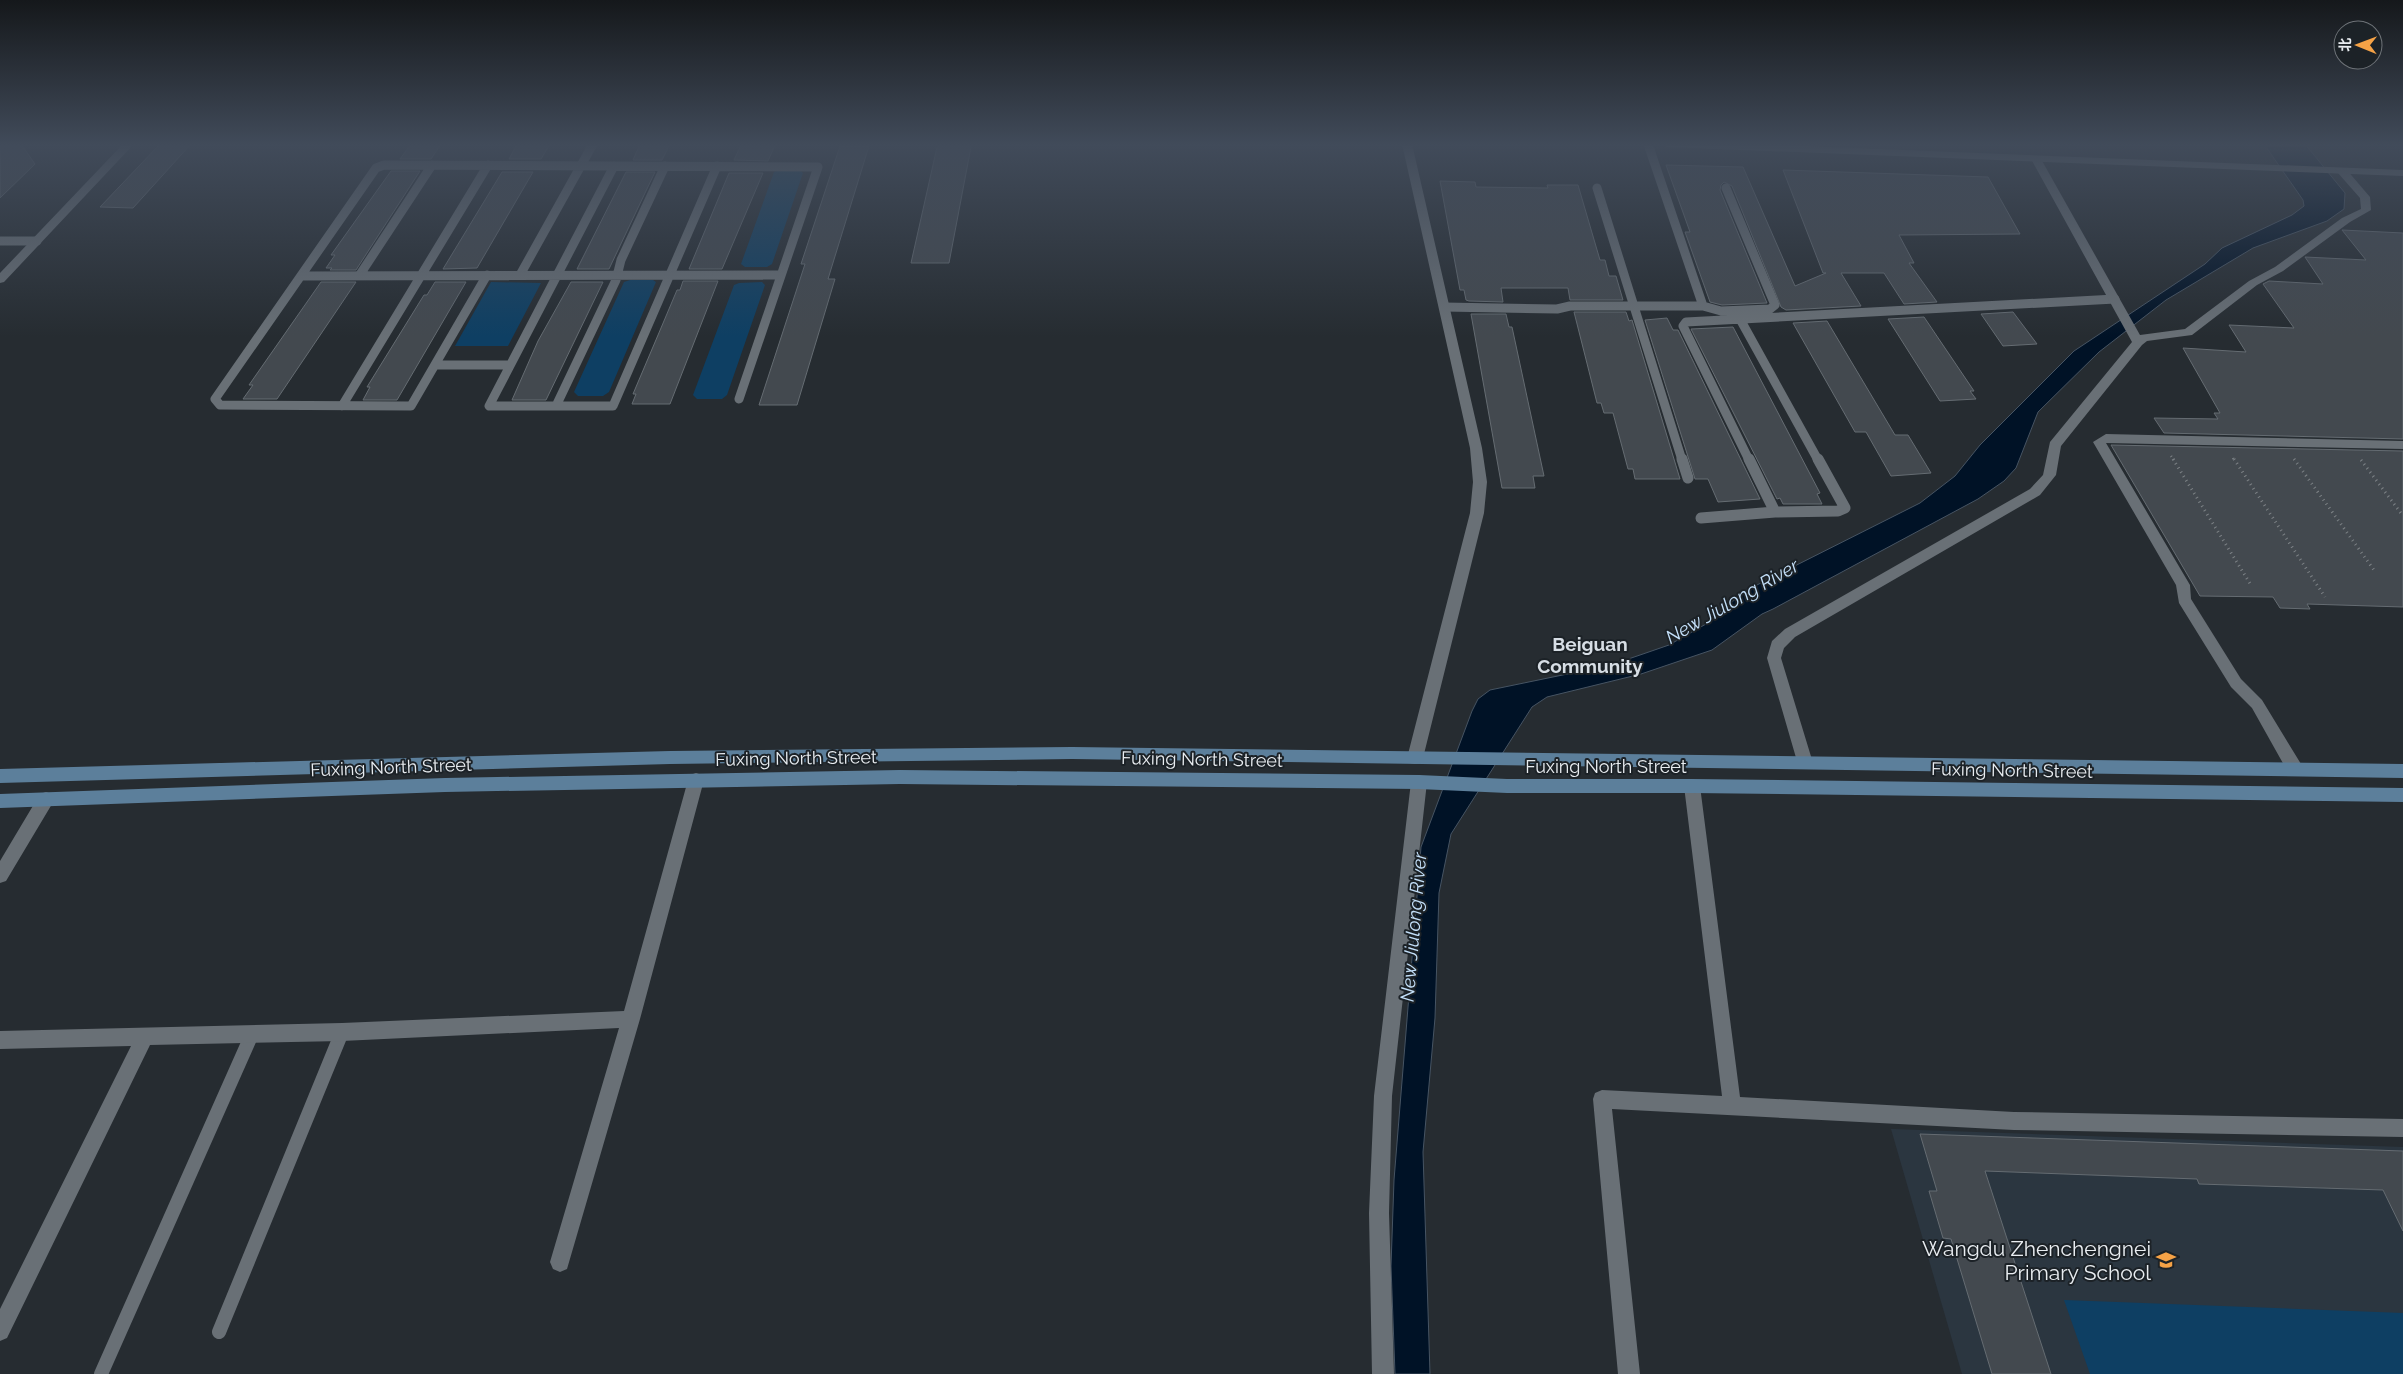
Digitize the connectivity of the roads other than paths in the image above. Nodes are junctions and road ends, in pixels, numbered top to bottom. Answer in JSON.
{"nodes":[{"id":1,"x":68,"y":208,"type":"edge"},
{"id":2,"x":348,"y":208,"type":"edge"},
{"id":3,"x":404,"y":208,"type":"edge"},
{"id":4,"x":462,"y":208,"type":"edge"},
{"id":5,"x":557,"y":208,"type":"edge"},
{"id":6,"x":592,"y":208,"type":"edge"},
{"id":7,"x":645,"y":208,"type":"edge"},
{"id":8,"x":699,"y":208,"type":"edge"},
{"id":9,"x":804,"y":208,"type":"edge"},
{"id":10,"x":1422,"y":208,"type":"edge"},
{"id":11,"x":1603,"y":208,"type":"edge"},
{"id":12,"x":1670,"y":208,"type":"edge"},
{"id":13,"x":1734,"y":208,"type":"edge"},
{"id":14,"x":2063,"y":208,"type":"edge"},
{"id":15,"x":2366,"y":208,"type":"edge"},
{"id":16,"x":0,"y":241,"type":"edge"},
{"id":17,"x":37,"y":241,"type":"junction"},
{"id":18,"x":422,"y":275,"type":"junction"},
{"id":19,"x":487,"y":275,"type":"junction"},
{"id":20,"x":520,"y":275,"type":"junction"},
{"id":21,"x":557,"y":275,"type":"junction"},
{"id":22,"x":617,"y":275,"type":"junction"},
{"id":23,"x":670,"y":275,"type":"junction"},
{"id":24,"x":781,"y":275,"type":"junction"},
{"id":25,"x":301,"y":276,"type":"junction"},
{"id":26,"x":360,"y":276,"type":"junction"},
{"id":27,"x":0,"y":280,"type":"edge"},
{"id":28,"x":2117,"y":304,"type":"junction"},
{"id":29,"x":1634,"y":306,"type":"junction"},
{"id":30,"x":1703,"y":306,"type":"junction"},
{"id":31,"x":1444,"y":307,"type":"junction"},
{"id":32,"x":1740,"y":319,"type":"junction"},
{"id":33,"x":2136,"y":338,"type":"junction"},
{"id":34,"x":435,"y":365,"type":"junction"},
{"id":35,"x":510,"y":365,"type":"junction"},
{"id":36,"x":739,"y":399,"type":"dead end"},
{"id":37,"x":342,"y":406,"type":"junction"},
{"id":38,"x":556,"y":406,"type":"junction"},
{"id":39,"x":2403,"y":445,"type":"edge"},
{"id":40,"x":1688,"y":478,"type":"dead end"},
{"id":41,"x":1775,"y":512,"type":"junction"},
{"id":42,"x":1701,"y":518,"type":"dead end"},
{"id":43,"x":1415,"y":758,"type":"junction"},
{"id":44,"x":1805,"y":763,"type":"junction"},
{"id":45,"x":2295,"y":769,"type":"junction"},
{"id":46,"x":2403,"y":771,"type":"edge"},
{"id":47,"x":0,"y":776,"type":"edge"},
{"id":48,"x":696,"y":780,"type":"junction"},
{"id":49,"x":1426,"y":782,"type":"junction"},
{"id":50,"x":1692,"y":786,"type":"junction"},
{"id":51,"x":2403,"y":795,"type":"edge"},
{"id":52,"x":46,"y":799,"type":"junction"},
{"id":53,"x":0,"y":800,"type":"edge"},
{"id":54,"x":0,"y":876,"type":"edge"},
{"id":55,"x":631,"y":1019,"type":"junction"},
{"id":56,"x":342,"y":1032,"type":"junction"},
{"id":57,"x":252,"y":1034,"type":"junction"},
{"id":58,"x":145,"y":1037,"type":"junction"},
{"id":59,"x":0,"y":1040,"type":"edge"},
{"id":60,"x":1732,"y":1106,"type":"junction"},
{"id":61,"x":2403,"y":1128,"type":"edge"},
{"id":62,"x":560,"y":1262,"type":"dead end"},
{"id":63,"x":0,"y":1331,"type":"edge"},
{"id":64,"x":219,"y":1332,"type":"dead end"},
{"id":65,"x":101,"y":1374,"type":"edge"},
{"id":66,"x":1383,"y":1374,"type":"edge"},
{"id":67,"x":1629,"y":1374,"type":"edge"}],
"edges":[{"from":1,"to":17,"type":"street"},
{"from":2,"to":25,"type":"lane"},
{"from":3,"to":26,"type":"lane"},
{"from":4,"to":18,"type":"lane"},
{"from":5,"to":20,"type":"lane"},
{"from":6,"to":21,"type":"lane"},
{"from":7,"to":22,"type":"lane"},
{"from":8,"to":23,"type":"lane"},
{"from":9,"to":24,"type":"lane"},
{"from":10,"to":31,"type":"street"},
{"from":11,"to":29,"type":"lane"},
{"from":12,"to":30,"type":"lane"},
{"from":13,"to":30,"type":"lane"},
{"from":14,"to":28,"type":"street"},
{"from":15,"to":33,"type":"street"},
{"from":16,"to":17,"type":"lane"},
{"from":17,"to":27,"type":"street"},
{"from":18,"to":19,"type":"lane"},
{"from":18,"to":26,"type":"lane"},
{"from":18,"to":37,"type":"lane"},
{"from":19,"to":20,"type":"lane"},
{"from":19,"to":34,"type":"lane"},
{"from":20,"to":21,"type":"lane"},
{"from":21,"to":22,"type":"lane"},
{"from":21,"to":35,"type":"lane"},
{"from":22,"to":23,"type":"lane"},
{"from":22,"to":38,"type":"lane"},
{"from":23,"to":24,"type":"lane"},
{"from":23,"to":38,"type":"lane"},
{"from":24,"to":36,"type":"lane"},
{"from":25,"to":26,"type":"lane"},
{"from":25,"to":37,"type":"lane"},
{"from":28,"to":32,"type":"lane"},
{"from":28,"to":33,"type":"street"},
{"from":29,"to":30,"type":"lane"},
{"from":29,"to":31,"type":"lane"},
{"from":29,"to":40,"type":"lane"},
{"from":31,"to":43,"type":"street"},
{"from":32,"to":41,"type":"lane"},
{"from":32,"to":41,"type":"lane"},
{"from":33,"to":44,"type":"street"},
{"from":34,"to":35,"type":"lane"},
{"from":34,"to":37,"type":"lane"},
{"from":35,"to":38,"type":"lane"},
{"from":39,"to":45,"type":"street"},
{"from":41,"to":42,"type":"lane"},
{"from":43,"to":44,"type":"main road","name":"Fuxing North Street"},
{"from":43,"to":47,"type":"main road","name":"Fuxing North Street"},
{"from":44,"to":45,"type":"main road","name":"Fuxing North Street"},
{"from":45,"to":46,"type":"main road","name":"Fuxing North Street"},
{"from":48,"to":49,"type":"main road","name":"Fuxing North Street"},
{"from":48,"to":52,"type":"main road","name":"Fuxing North Street"},
{"from":48,"to":55,"type":"street"},
{"from":49,"to":50,"type":"main road","name":"Fuxing North Street"},
{"from":49,"to":66,"type":"street"},
{"from":50,"to":51,"type":"main road","name":"Fuxing North Street"},
{"from":50,"to":60,"type":"street"},
{"from":52,"to":53,"type":"main road","name":"Fuxing North Street"},
{"from":52,"to":54,"type":"street"},
{"from":55,"to":56,"type":"street"},
{"from":55,"to":62,"type":"street"},
{"from":56,"to":57,"type":"street"},
{"from":56,"to":64,"type":"lane"},
{"from":57,"to":58,"type":"street"},
{"from":57,"to":65,"type":"lane"},
{"from":58,"to":59,"type":"street"},
{"from":58,"to":63,"type":"street"},
{"from":60,"to":61,"type":"street"},
{"from":60,"to":67,"type":"street"}]}
